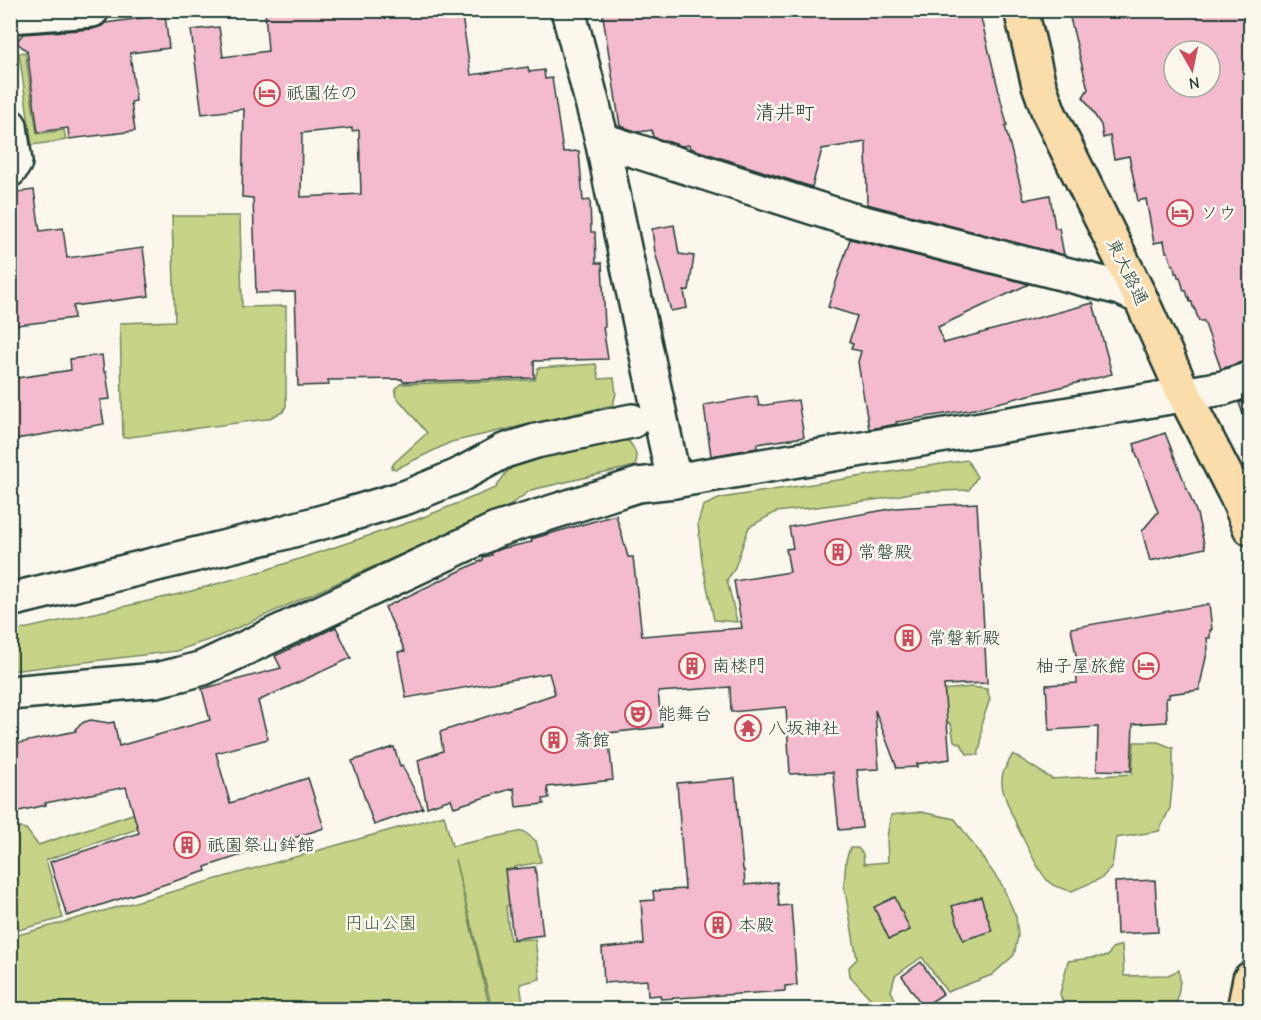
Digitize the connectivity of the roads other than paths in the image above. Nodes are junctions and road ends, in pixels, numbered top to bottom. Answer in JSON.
{"nodes":[{"id":1,"x":92,"y":10,"type":"edge"},
{"id":2,"x":568,"y":10,"type":"edge"},
{"id":3,"x":1021,"y":10,"type":"edge"},
{"id":4,"x":10,"y":16,"type":"edge"},
{"id":5,"x":10,"y":126,"type":"edge"},
{"id":6,"x":602,"y":140,"type":"junction"},
{"id":7,"x":10,"y":170,"type":"edge"},
{"id":8,"x":1140,"y":297,"type":"junction"},
{"id":9,"x":1251,"y":379,"type":"edge"},
{"id":10,"x":1184,"y":394,"type":"junction"},
{"id":11,"x":632,"y":421,"type":"dead end"},
{"id":12,"x":674,"y":481,"type":"junction"},
{"id":13,"x":1251,"y":528,"type":"edge"},
{"id":14,"x":10,"y":600,"type":"edge"},
{"id":15,"x":10,"y":693,"type":"edge"},
{"id":16,"x":1251,"y":978,"type":"edge"},
{"id":17,"x":1244,"y":1010,"type":"edge"}],
"edges":[{"from":1,"to":4,"type":"street"},
{"from":2,"to":6,"type":"street"},
{"from":3,"to":8,"type":"main road","name":"東大路通"},
{"from":5,"to":7,"type":"street"},
{"from":6,"to":8,"type":"street"},
{"from":6,"to":12,"type":"street"},
{"from":8,"to":10,"type":"main road","name":"東大路通"},
{"from":9,"to":10,"type":"street"},
{"from":10,"to":12,"type":"street"},
{"from":10,"to":13,"type":"main road","name":"東大路通"},
{"from":11,"to":14,"type":"street"},
{"from":12,"to":15,"type":"street"},
{"from":16,"to":17,"type":"main road"}]}
